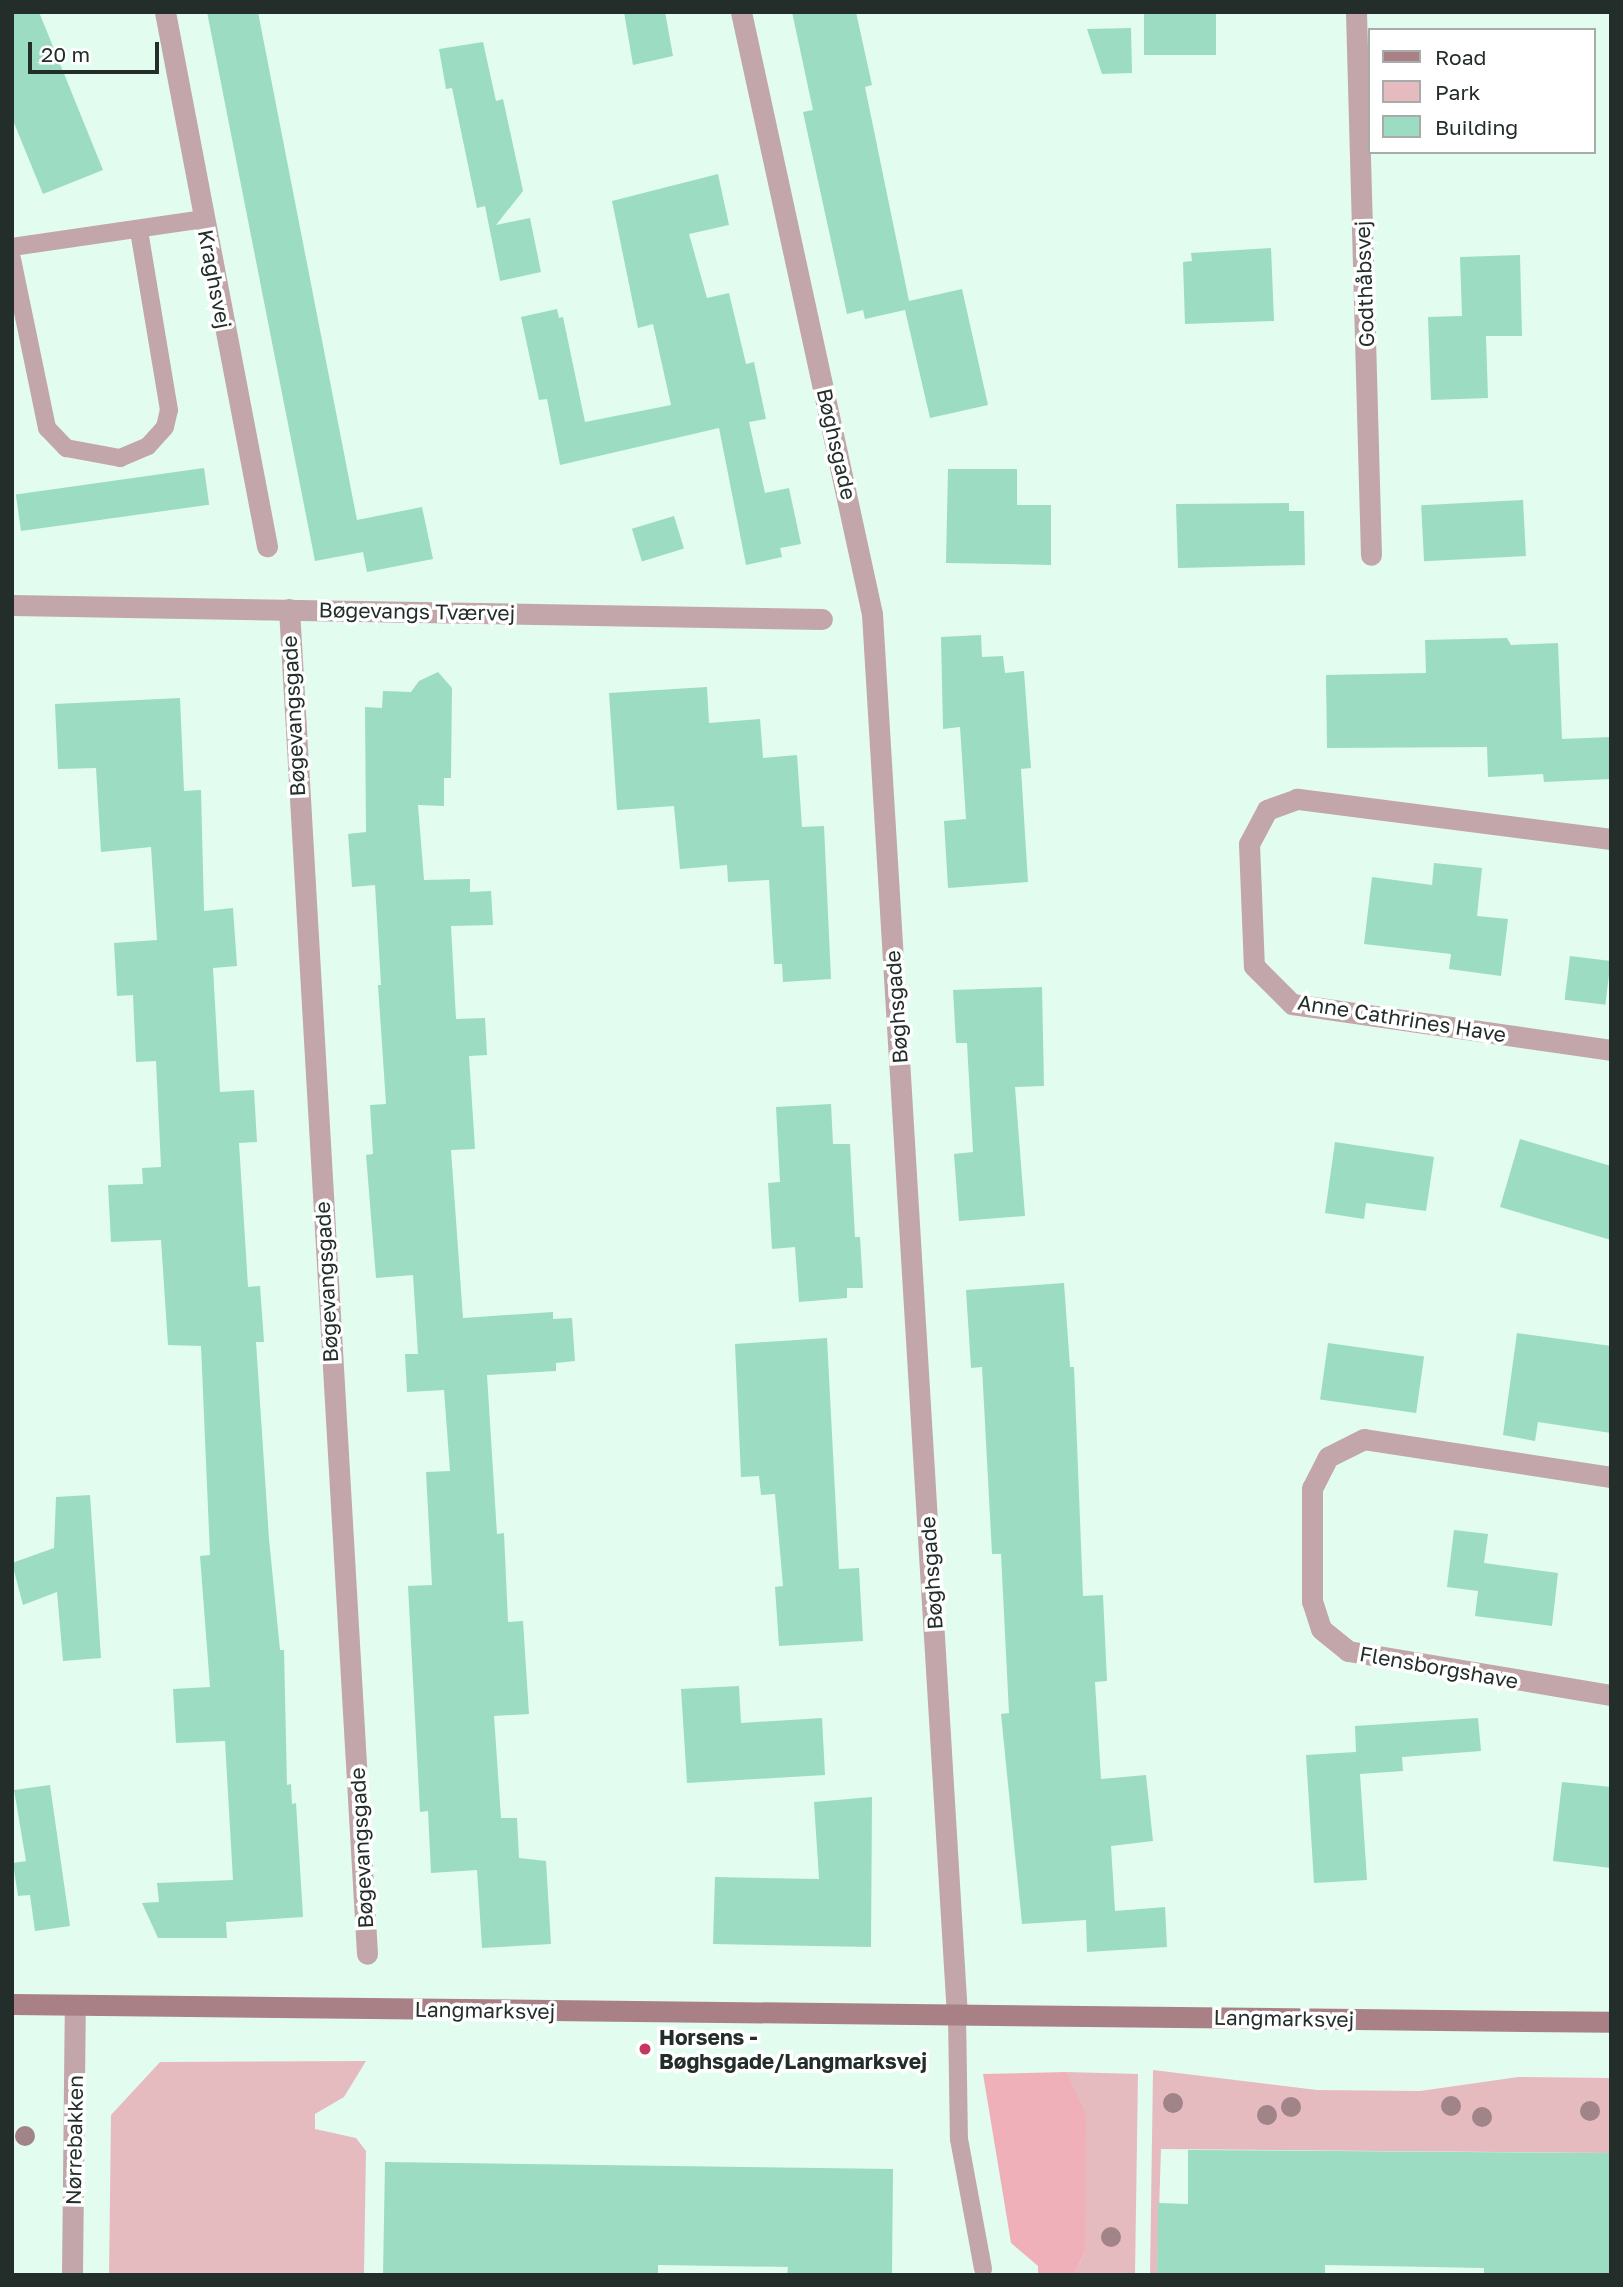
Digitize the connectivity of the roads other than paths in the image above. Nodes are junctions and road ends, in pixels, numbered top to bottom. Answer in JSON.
{"nodes":[{"id":1,"x":165,"y":12,"type":"edge"},
{"id":2,"x":741,"y":12,"type":"edge"},
{"id":3,"x":1356,"y":12,"type":"edge"},
{"id":4,"x":204,"y":219,"type":"junction"},
{"id":5,"x":139,"y":230,"type":"junction"},
{"id":6,"x":12,"y":247,"type":"edge"},
{"id":7,"x":12,"y":259,"type":"edge"},
{"id":8,"x":267,"y":546,"type":"dead end"},
{"id":9,"x":1371,"y":555,"type":"dead end"},
{"id":10,"x":12,"y":605,"type":"edge"},
{"id":11,"x":289,"y":609,"type":"junction"},
{"id":12,"x":822,"y":618,"type":"dead end"},
{"id":13,"x":1611,"y":839,"type":"edge"},
{"id":14,"x":1611,"y":1050,"type":"edge"},
{"id":15,"x":1611,"y":1477,"type":"edge"},
{"id":16,"x":1611,"y":1695,"type":"edge"},
{"id":17,"x":367,"y":1954,"type":"dead end"},
{"id":18,"x":12,"y":2004,"type":"edge"},
{"id":19,"x":75,"y":2005,"type":"junction"},
{"id":20,"x":957,"y":2015,"type":"junction"},
{"id":21,"x":1611,"y":2022,"type":"edge"},
{"id":22,"x":983,"y":2269,"type":"dead end"},
{"id":23,"x":72,"y":2275,"type":"edge"}],
"edges":[{"from":1,"to":4,"type":"street","name":"Kraghsvej"},
{"from":2,"to":20,"type":"street","name":"Bøghsgade"},
{"from":3,"to":9,"type":"street","name":"Godthåbsvej"},
{"from":4,"to":5,"type":"lane"},
{"from":4,"to":8,"type":"street","name":"Kraghsvej"},
{"from":5,"to":6,"type":"lane"},
{"from":5,"to":7,"type":"lane"},
{"from":10,"to":11,"type":"street","name":"Bøgevangs Tværvej"},
{"from":11,"to":12,"type":"street","name":"Bøgevangs Tværvej"},
{"from":11,"to":17,"type":"street","name":"Bøgevangsgade"},
{"from":13,"to":14,"type":"street","name":"Anne Cathrines Have"},
{"from":15,"to":16,"type":"street","name":"Flensborgshave"},
{"from":18,"to":19,"type":"main road","name":"Langmarksvej"},
{"from":19,"to":20,"type":"main road","name":"Langmarksvej"},
{"from":19,"to":23,"type":"street","name":"Nørrebakken"},
{"from":20,"to":21,"type":"main road","name":"Langmarksvej"},
{"from":20,"to":22,"type":"lane"}]}
